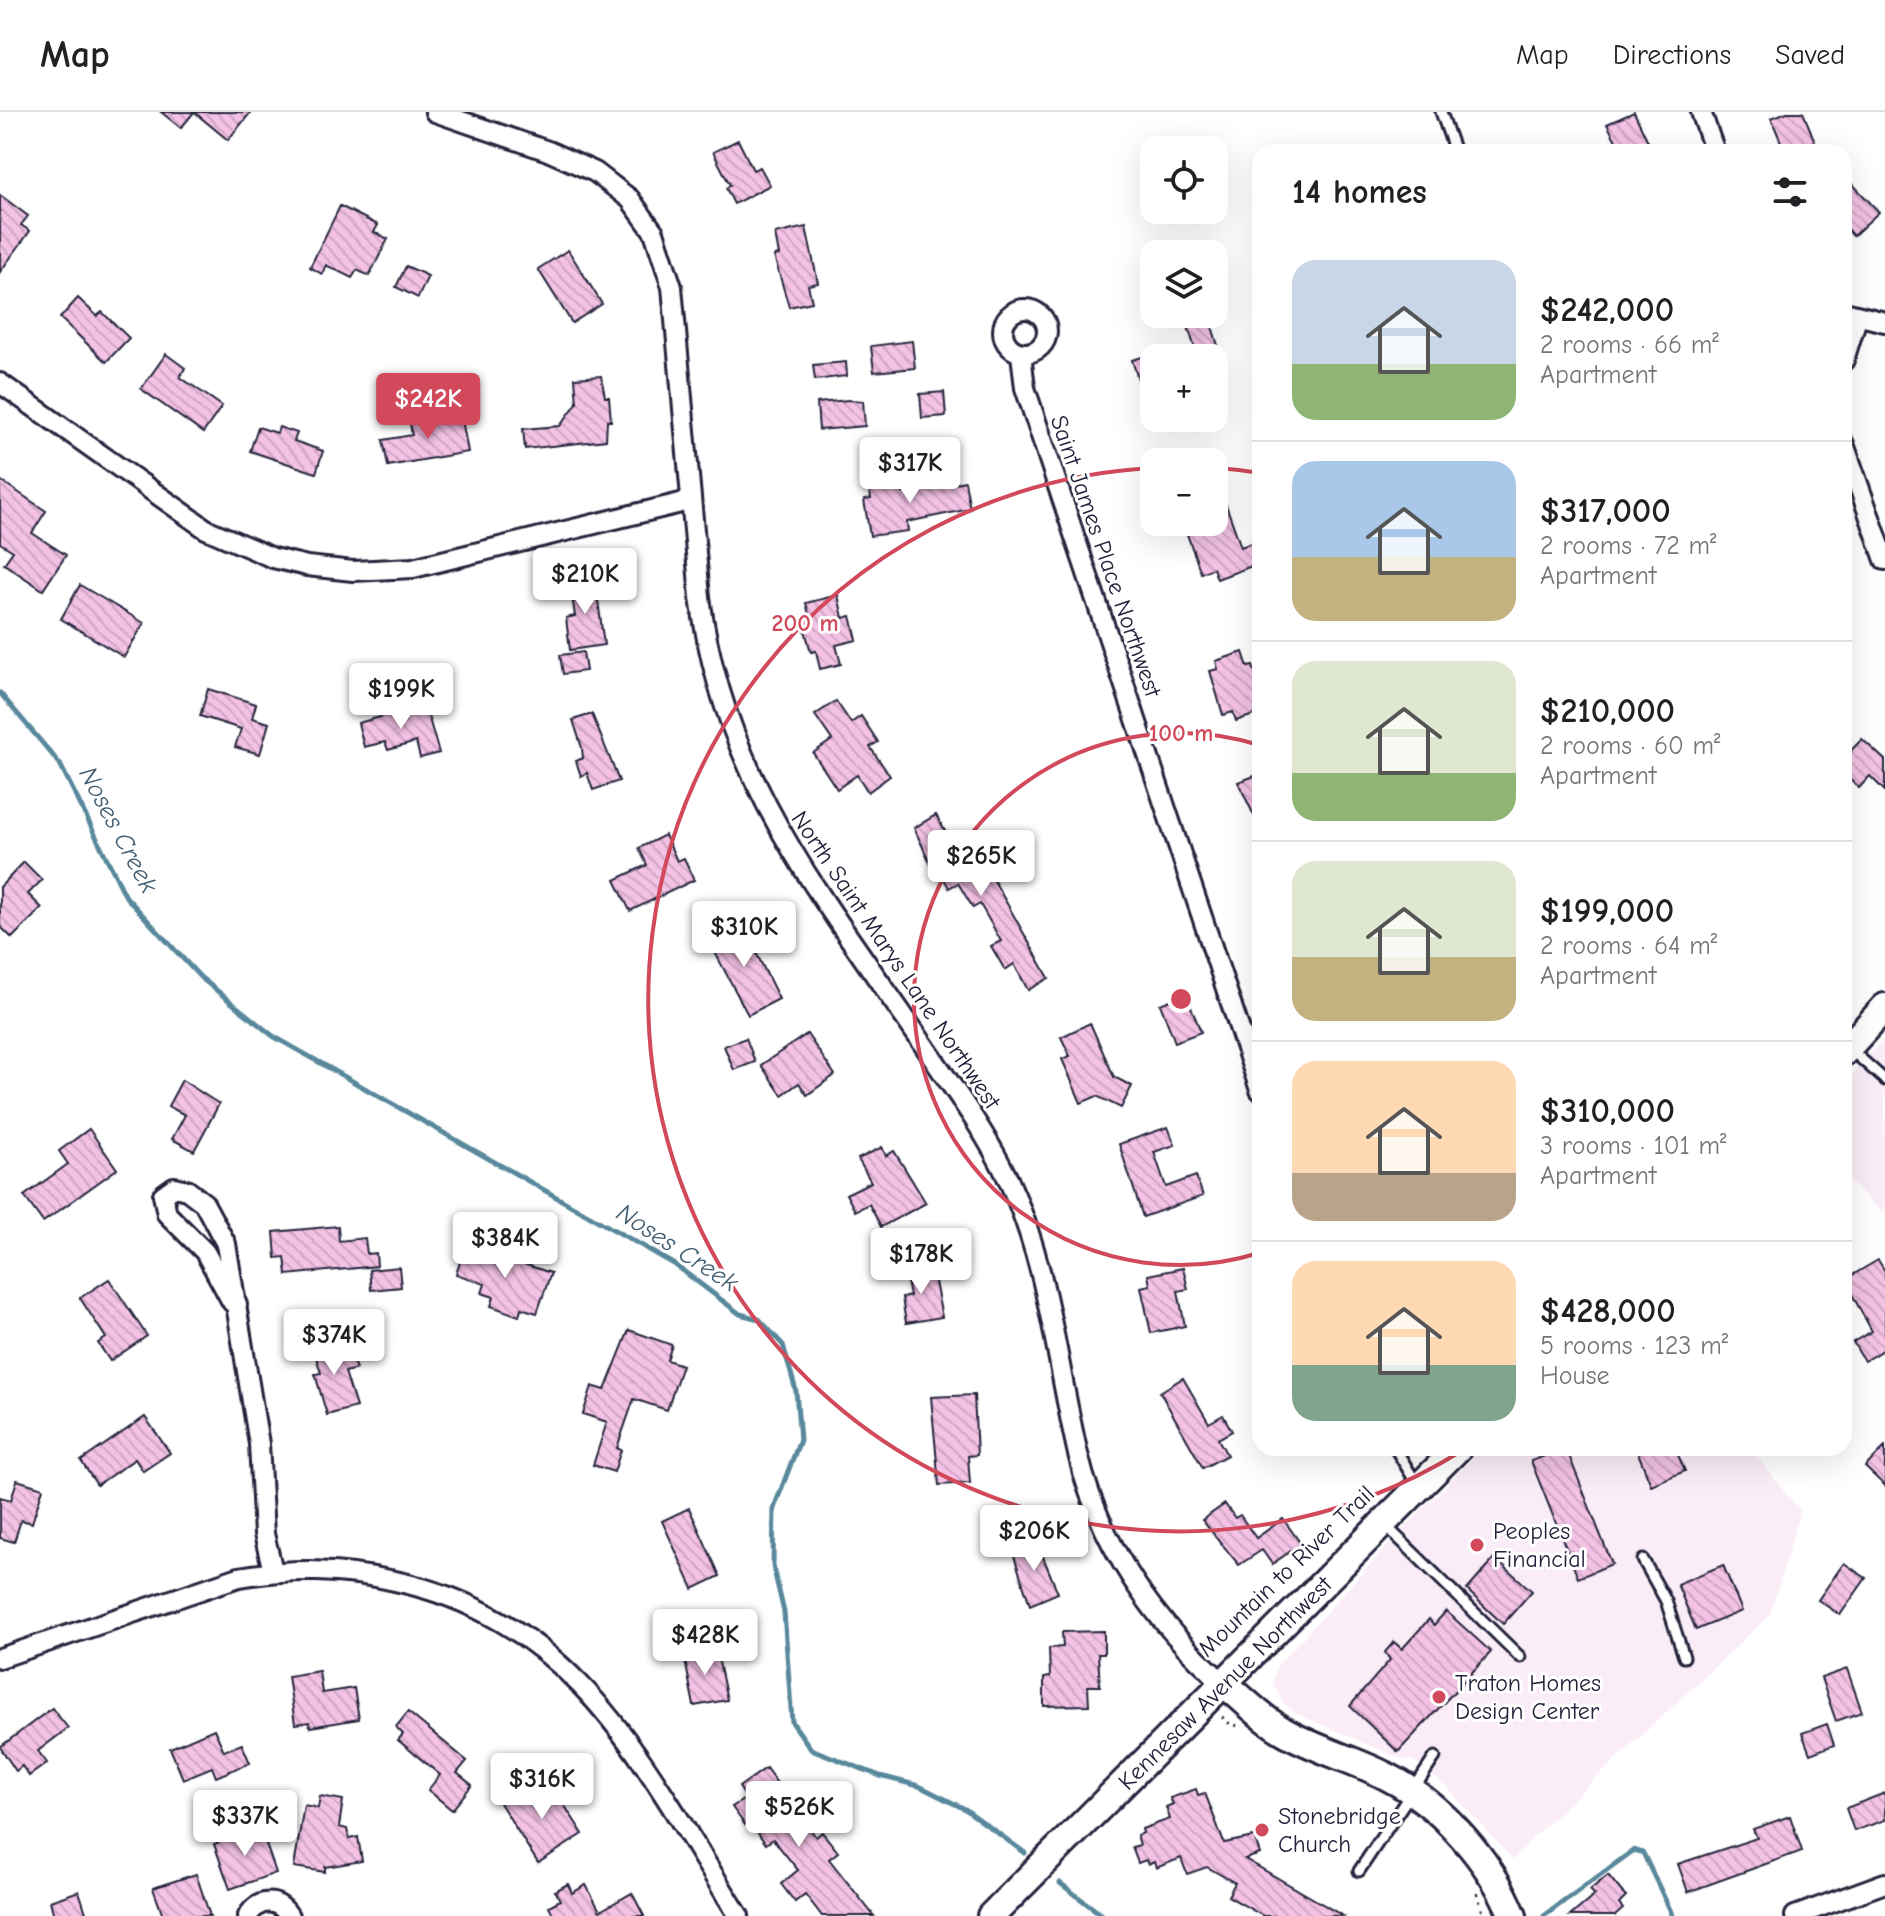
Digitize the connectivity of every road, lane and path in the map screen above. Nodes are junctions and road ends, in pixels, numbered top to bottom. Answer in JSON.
{"nodes":[{"id":1,"x":435,"y":112,"type":"edge"},
{"id":2,"x":1441,"y":112,"type":"edge"},
{"id":3,"x":1701,"y":112,"type":"edge"},
{"id":4,"x":1452,"y":144,"type":"edge"},
{"id":5,"x":1712,"y":144,"type":"edge"},
{"id":6,"x":1852,"y":315,"type":"edge"},
{"id":7,"x":1885,"y":322,"type":"edge"},
{"id":8,"x":1021,"y":354,"type":"dead end"},
{"id":9,"x":0,"y":383,"type":"edge"},
{"id":10,"x":1852,"y":467,"type":"edge"},
{"id":11,"x":689,"y":501,"type":"junction"},
{"id":12,"x":1885,"y":560,"type":"edge"},
{"id":13,"x":1885,"y":1007,"type":"edge"},
{"id":14,"x":1852,"y":1042,"type":"edge"},
{"id":15,"x":1852,"y":1053,"type":"edge"},
{"id":16,"x":1252,"y":1066,"type":"edge"},
{"id":17,"x":1885,"y":1080,"type":"edge"},
{"id":18,"x":237,"y":1305,"type":"junction"},
{"id":19,"x":1400,"y":1456,"type":"edge"},
{"id":20,"x":1450,"y":1456,"type":"edge"},
{"id":21,"x":1419,"y":1488,"type":"junction"},
{"id":22,"x":1385,"y":1525,"type":"junction"},
{"id":23,"x":1643,"y":1560,"type":"dead end"},
{"id":24,"x":273,"y":1571,"type":"junction"},
{"id":25,"x":1520,"y":1657,"type":"dead end"},
{"id":26,"x":1684,"y":1657,"type":"dead end"},
{"id":27,"x":0,"y":1658,"type":"edge"},
{"id":28,"x":1217,"y":1692,"type":"junction"},
{"id":29,"x":1245,"y":1729,"type":"dead end"},
{"id":30,"x":1435,"y":1757,"type":"dead end"},
{"id":31,"x":1414,"y":1794,"type":"junction"},
{"id":32,"x":1359,"y":1871,"type":"dead end"},
{"id":33,"x":1885,"y":1883,"type":"edge"},
{"id":34,"x":1477,"y":1889,"type":"dead end"},
{"id":35,"x":248,"y":1916,"type":"edge"},
{"id":36,"x":289,"y":1916,"type":"edge"},
{"id":37,"x":739,"y":1916,"type":"edge"},
{"id":38,"x":991,"y":1916,"type":"edge"},
{"id":39,"x":1484,"y":1916,"type":"edge"},
{"id":40,"x":1513,"y":1916,"type":"edge"},
{"id":41,"x":1795,"y":1916,"type":"edge"}],
"edges":[{"from":1,"to":11,"type":"street","name":"North Saint Marys Lane Northwest"},
{"from":2,"to":4,"type":"lane"},
{"from":3,"to":5,"type":"street"},
{"from":6,"to":7,"type":"street"},
{"from":8,"to":16,"type":"street","name":"Saint James Place Northwest"},
{"from":9,"to":11,"type":"street"},
{"from":10,"to":12,"type":"street"},
{"from":11,"to":28,"type":"street","name":"North Saint Marys Lane Northwest"},
{"from":13,"to":14,"type":"street"},
{"from":15,"to":17,"type":"lane"},
{"from":18,"to":18,"type":"street"},
{"from":18,"to":24,"type":"street"},
{"from":19,"to":21,"type":"lane"},
{"from":20,"to":21,"type":"street","name":"Kennesaw Avenue Northwest"},
{"from":21,"to":22,"type":"street","name":"Kennesaw Avenue Northwest"},
{"from":22,"to":25,"type":"lane"},
{"from":22,"to":28,"type":"street","name":"Kennesaw Avenue Northwest"},
{"from":23,"to":26,"type":"lane"},
{"from":24,"to":27,"type":"street"},
{"from":24,"to":37,"type":"street"},
{"from":28,"to":29,"type":"path"},
{"from":28,"to":31,"type":"street"},
{"from":28,"to":38,"type":"street","name":"Kennesaw Avenue Northwest"},
{"from":30,"to":31,"type":"lane"},
{"from":31,"to":32,"type":"lane"},
{"from":31,"to":40,"type":"street"},
{"from":33,"to":41,"type":"street"},
{"from":34,"to":39,"type":"path"},
{"from":35,"to":36,"type":"street"}]}
